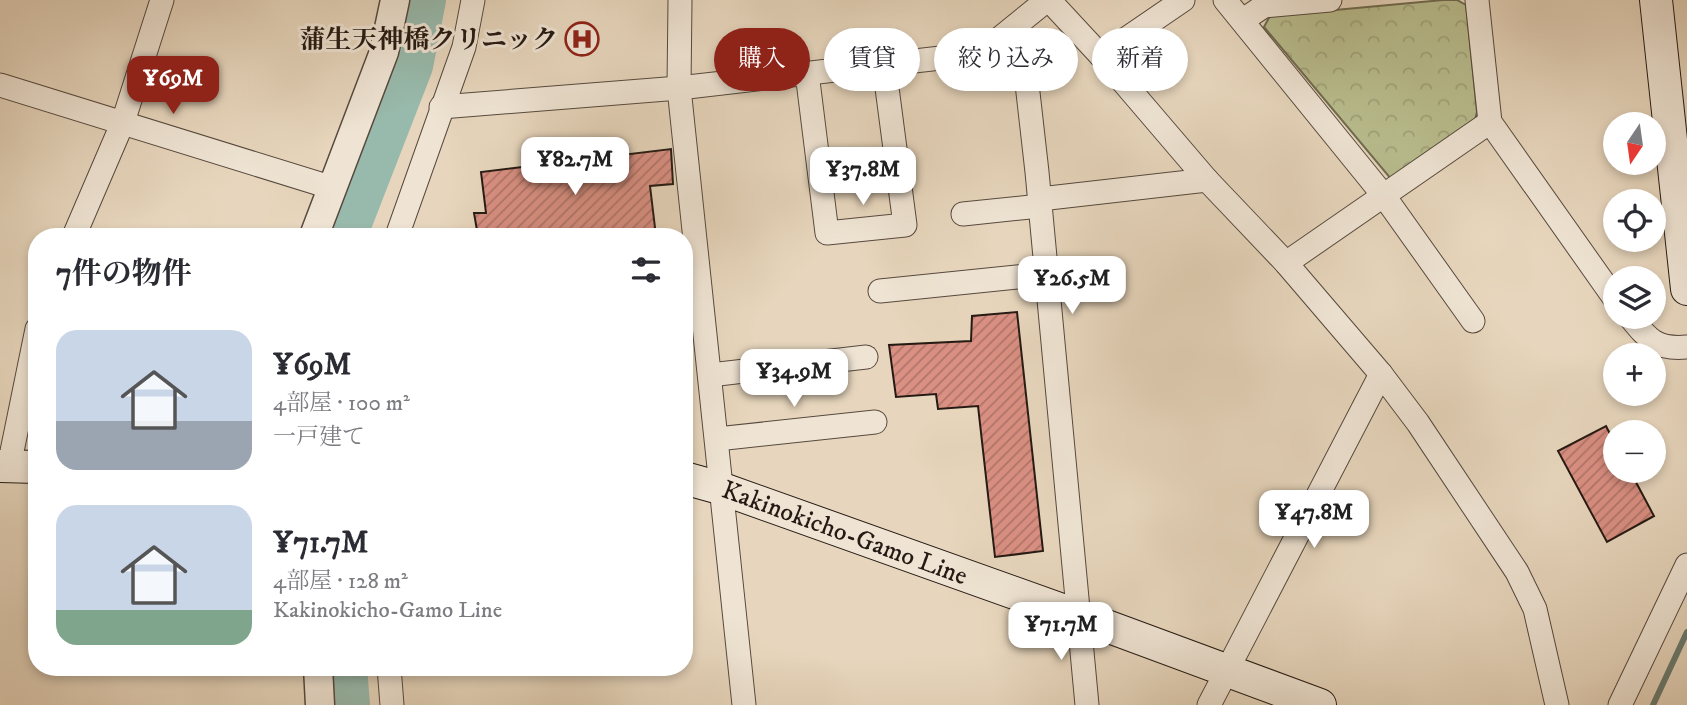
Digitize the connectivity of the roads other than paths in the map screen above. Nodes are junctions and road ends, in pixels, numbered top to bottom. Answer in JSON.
{"nodes":[{"id":1,"x":162,"y":0,"type":"edge"},
{"id":2,"x":395,"y":0,"type":"edge"},
{"id":3,"x":473,"y":0,"type":"edge"},
{"id":4,"x":680,"y":0,"type":"edge"},
{"id":5,"x":1048,"y":0,"type":"edge"},
{"id":6,"x":1183,"y":0,"type":"edge"},
{"id":7,"x":1225,"y":0,"type":"edge"},
{"id":8,"x":1330,"y":0,"type":"edge"},
{"id":9,"x":1477,"y":0,"type":"edge"},
{"id":10,"x":1656,"y":0,"type":"edge"},
{"id":11,"x":1243,"y":20,"type":"junction"},
{"id":12,"x":1013,"y":28,"type":"edge"},
{"id":13,"x":1142,"y":28,"type":"edge"},
{"id":14,"x":1092,"y":46,"type":"edge"},
{"id":15,"x":714,"y":84,"type":"edge"},
{"id":16,"x":0,"y":85,"type":"edge"},
{"id":17,"x":679,"y":88,"type":"junction"},
{"id":18,"x":809,"y":91,"type":"edge"},
{"id":19,"x":887,"y":91,"type":"edge"},
{"id":20,"x":1028,"y":91,"type":"edge"},
{"id":21,"x":1131,"y":91,"type":"edge"},
{"id":22,"x":441,"y":107,"type":"junction"},
{"id":23,"x":123,"y":122,"type":"junction"},
{"id":24,"x":1490,"y":122,"type":"junction"},
{"id":25,"x":1207,"y":180,"type":"junction"},
{"id":26,"x":333,"y":187,"type":"junction"},
{"id":27,"x":1384,"y":196,"type":"junction"},
{"id":28,"x":1040,"y":203,"type":"junction"},
{"id":29,"x":963,"y":214,"type":"dead end"},
{"id":30,"x":77,"y":228,"type":"edge"},
{"id":31,"x":317,"y":228,"type":"edge"},
{"id":32,"x":400,"y":228,"type":"edge"},
{"id":33,"x":1286,"y":263,"type":"junction"},
{"id":34,"x":1046,"y":274,"type":"junction"},
{"id":35,"x":1603,"y":282,"type":"edge"},
{"id":36,"x":1687,"y":289,"type":"edge"},
{"id":37,"x":880,"y":291,"type":"dead end"},
{"id":38,"x":1473,"y":321,"type":"dead end"},
{"id":39,"x":1640,"y":329,"type":"edge"},
{"id":40,"x":1687,"y":347,"type":"edge"},
{"id":41,"x":866,"y":357,"type":"dead end"},
{"id":42,"x":710,"y":374,"type":"junction"},
{"id":43,"x":1381,"y":374,"type":"junction"},
{"id":44,"x":28,"y":379,"type":"edge"},
{"id":45,"x":876,"y":422,"type":"dead end"},
{"id":46,"x":717,"y":439,"type":"junction"},
{"id":47,"x":12,"y":469,"type":"edge"},
{"id":48,"x":693,"y":480,"type":"edge"},
{"id":49,"x":720,"y":488,"type":"junction"},
{"id":50,"x":1687,"y":565,"type":"edge"},
{"id":51,"x":1078,"y":615,"type":"junction"},
{"id":52,"x":1227,"y":671,"type":"junction"},
{"id":53,"x":318,"y":676,"type":"edge"},
{"id":54,"x":390,"y":676,"type":"edge"},
{"id":55,"x":320,"y":705,"type":"edge"},
{"id":56,"x":392,"y":705,"type":"edge"},
{"id":57,"x":744,"y":705,"type":"edge"},
{"id":58,"x":1087,"y":705,"type":"edge"},
{"id":59,"x":1209,"y":705,"type":"edge"},
{"id":60,"x":1320,"y":705,"type":"edge"},
{"id":61,"x":1557,"y":705,"type":"edge"},
{"id":62,"x":1620,"y":705,"type":"edge"}],
"edges":[{"from":1,"to":23,"type":"street"},
{"from":2,"to":26,"type":"street"},
{"from":3,"to":22,"type":"street"},
{"from":4,"to":17,"type":"street"},
{"from":5,"to":12,"type":"street"},
{"from":5,"to":14,"type":"street"},
{"from":6,"to":13,"type":"street"},
{"from":7,"to":11,"type":"street"},
{"from":8,"to":11,"type":"street"},
{"from":9,"to":24,"type":"street"},
{"from":10,"to":36,"type":"main road"},
{"from":11,"to":27,"type":"street"},
{"from":15,"to":17,"type":"street"},
{"from":16,"to":23,"type":"street"},
{"from":17,"to":22,"type":"street"},
{"from":17,"to":42,"type":"street"},
{"from":18,"to":19,"type":"street"},
{"from":20,"to":28,"type":"street"},
{"from":21,"to":25,"type":"street"},
{"from":22,"to":32,"type":"street"},
{"from":23,"to":26,"type":"street"},
{"from":23,"to":30,"type":"street"},
{"from":24,"to":27,"type":"street"},
{"from":24,"to":35,"type":"street"},
{"from":25,"to":28,"type":"street"},
{"from":25,"to":33,"type":"street"},
{"from":26,"to":31,"type":"street"},
{"from":27,"to":33,"type":"street"},
{"from":27,"to":38,"type":"street"},
{"from":28,"to":29,"type":"street"},
{"from":28,"to":34,"type":"street"},
{"from":33,"to":43,"type":"street"},
{"from":34,"to":37,"type":"street"},
{"from":34,"to":51,"type":"street"},
{"from":39,"to":40,"type":"street"},
{"from":41,"to":42,"type":"street"},
{"from":42,"to":46,"type":"street"},
{"from":43,"to":52,"type":"street"},
{"from":43,"to":61,"type":"street"},
{"from":44,"to":47,"type":"street"},
{"from":45,"to":46,"type":"street"},
{"from":46,"to":49,"type":"street"},
{"from":48,"to":49,"type":"main road","name":"Kakinokicho-Gamo Line"},
{"from":49,"to":51,"type":"main road","name":"Kakinokicho-Gamo Line"},
{"from":49,"to":57,"type":"street"},
{"from":50,"to":62,"type":"street"},
{"from":51,"to":52,"type":"main road","name":"Kakinokicho-Gamo Line"},
{"from":51,"to":58,"type":"street"},
{"from":52,"to":59,"type":"street"},
{"from":52,"to":60,"type":"main road","name":"Kakinokicho-Gamo Line"},
{"from":53,"to":55,"type":"street"},
{"from":54,"to":56,"type":"street"}]}
